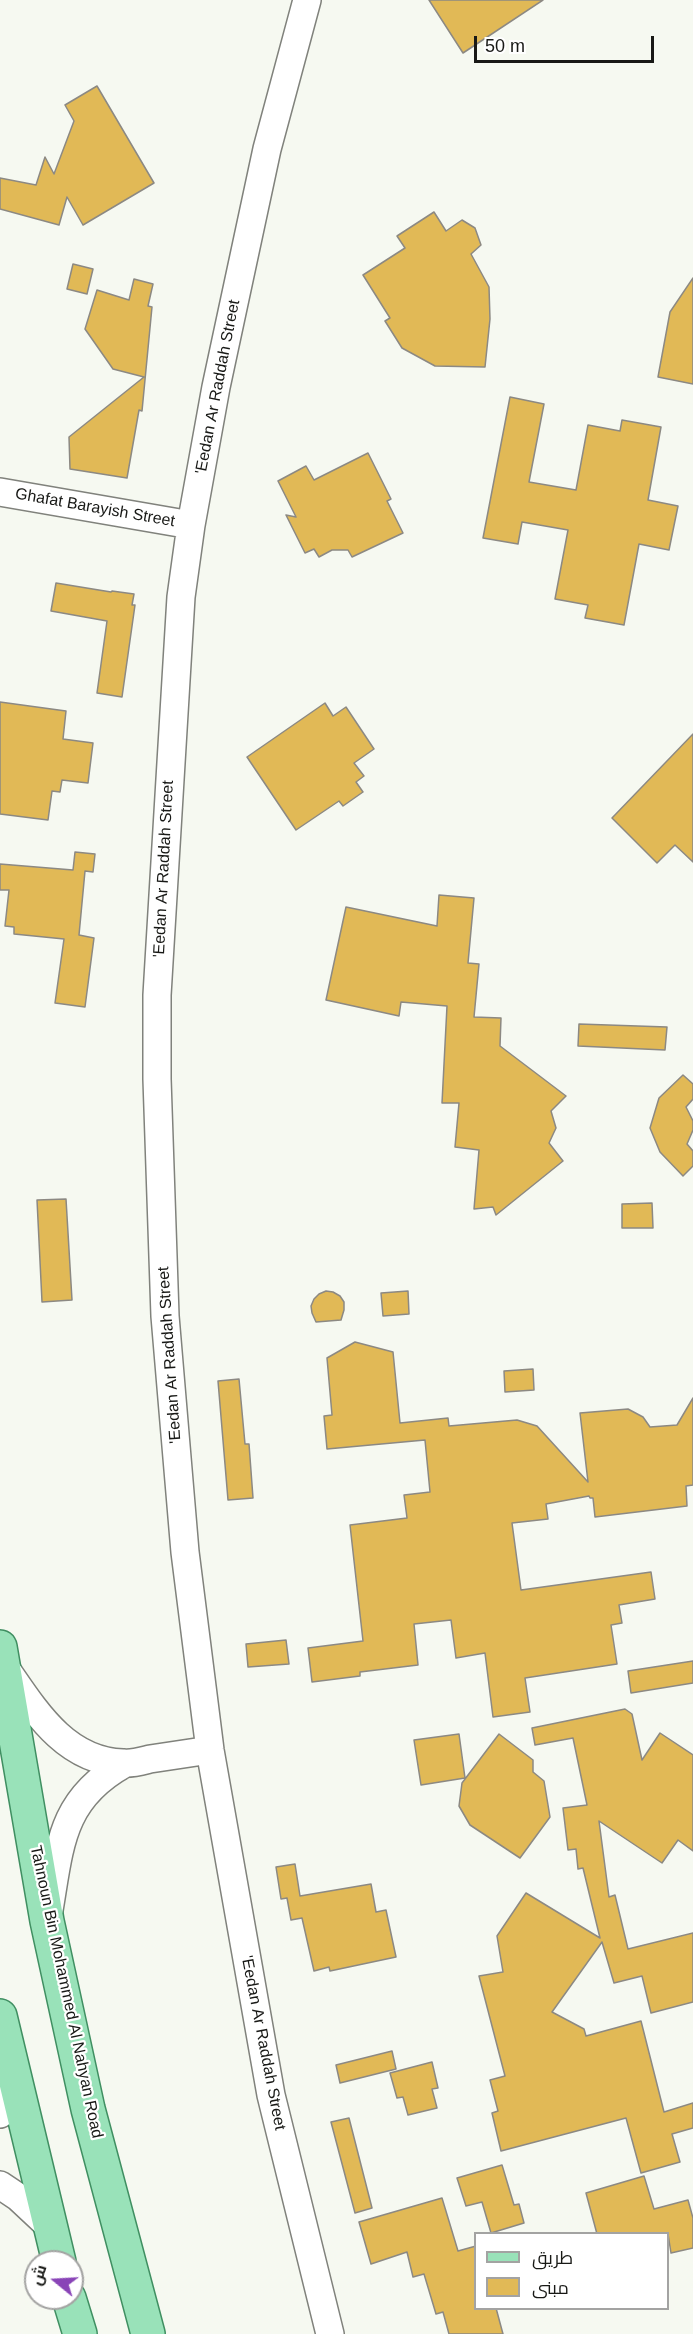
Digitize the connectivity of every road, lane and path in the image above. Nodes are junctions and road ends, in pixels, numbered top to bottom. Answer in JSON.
{"nodes":[{"id":1,"x":308,"y":0,"type":"edge"},
{"id":2,"x":0,"y":492,"type":"edge"},
{"id":3,"x":191,"y":525,"type":"junction"},
{"id":4,"x":2,"y":1656,"type":"edge"},
{"id":5,"x":210,"y":1750,"type":"junction"},
{"id":6,"x":124,"y":1764,"type":"junction"},
{"id":7,"x":47,"y":1921,"type":"junction"},
{"id":8,"x":0,"y":2016,"type":"edge"},
{"id":9,"x":15,"y":2083,"type":"junction"},
{"id":10,"x":0,"y":2114,"type":"edge"},
{"id":11,"x":0,"y":2185,"type":"edge"},
{"id":12,"x":49,"y":2226,"type":"junction"},
{"id":13,"x":56,"y":2250,"type":"edge"},
{"id":14,"x":73,"y":2310,"type":"edge"},
{"id":15,"x":80,"y":2334,"type":"edge"},
{"id":16,"x":148,"y":2334,"type":"edge"},
{"id":17,"x":330,"y":2334,"type":"edge"}],
"edges":[{"from":1,"to":3,"type":"street","name":"'Eedan Ar Raddah Street"},
{"from":2,"to":3,"type":"street","name":"Ghafat Barayish Street"},
{"from":3,"to":5,"type":"street","name":"'Eedan Ar Raddah Street"},
{"from":4,"to":6,"type":"street"},
{"from":4,"to":7,"type":"main road","name":"Tahnoun Bin Mohammed Al Nahyan Road"},
{"from":5,"to":6,"type":"street"},
{"from":5,"to":17,"type":"street","name":"'Eedan Ar Raddah Street"},
{"from":6,"to":7,"type":"street"},
{"from":7,"to":16,"type":"main road","name":"Tahnoun Bin Mohammed Al Nahyan Road"},
{"from":8,"to":9,"type":"main road"},
{"from":9,"to":10,"type":"street"},
{"from":9,"to":12,"type":"main road"},
{"from":11,"to":12,"type":"street"},
{"from":12,"to":13,"type":"main road"},
{"from":14,"to":15,"type":"main road"}]}
